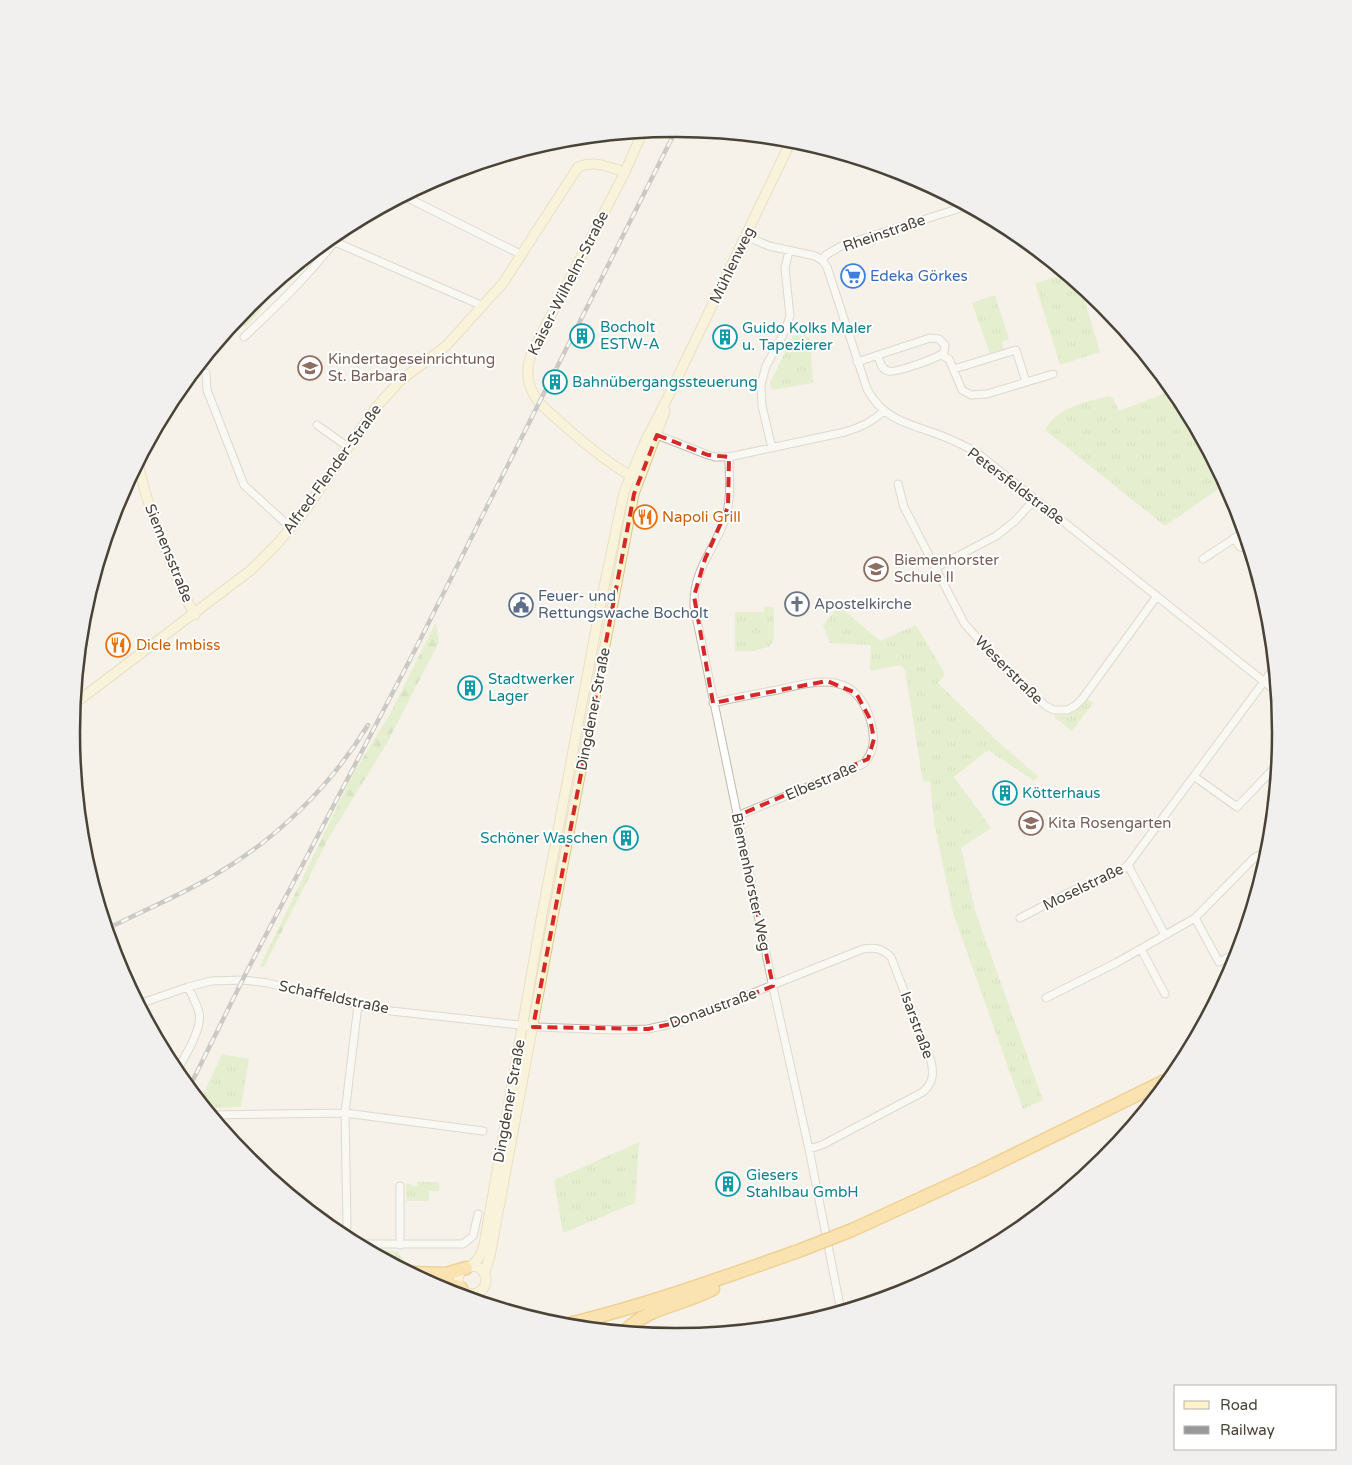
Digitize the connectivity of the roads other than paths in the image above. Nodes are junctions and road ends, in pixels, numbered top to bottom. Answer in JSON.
{"nodes":[{"id":1,"x":640,"y":138,"type":"edge"},
{"id":2,"x":788,"y":147,"type":"edge"},
{"id":3,"x":625,"y":172,"type":"junction"},
{"id":4,"x":410,"y":199,"type":"edge"},
{"id":5,"x":957,"y":207,"type":"edge"},
{"id":6,"x":746,"y":236,"type":"junction"},
{"id":7,"x":337,"y":243,"type":"edge"},
{"id":8,"x":332,"y":246,"type":"edge"},
{"id":9,"x":788,"y":251,"type":"junction"},
{"id":10,"x":522,"y":256,"type":"junction"},
{"id":11,"x":822,"y":260,"type":"junction"},
{"id":12,"x":483,"y":306,"type":"junction"},
{"id":13,"x":244,"y":337,"type":"dead end"},
{"id":14,"x":941,"y":355,"type":"junction"},
{"id":15,"x":878,"y":356,"type":"junction"},
{"id":16,"x":857,"y":362,"type":"junction"},
{"id":17,"x":954,"y":369,"type":"junction"},
{"id":18,"x":206,"y":374,"type":"dead end"},
{"id":19,"x":1053,"y":374,"type":"dead end"},
{"id":20,"x":1026,"y":382,"type":"junction"},
{"id":21,"x":672,"y":389,"type":"junction"},
{"id":22,"x":884,"y":411,"type":"junction"},
{"id":23,"x":317,"y":425,"type":"dead end"},
{"id":24,"x":657,"y":435,"type":"junction"},
{"id":25,"x":348,"y":447,"type":"junction"},
{"id":26,"x":772,"y":448,"type":"junction"},
{"id":27,"x":729,"y":457,"type":"junction"},
{"id":28,"x":140,"y":470,"type":"edge"},
{"id":29,"x":630,"y":476,"type":"junction"},
{"id":30,"x":639,"y":481,"type":"junction"},
{"id":31,"x":898,"y":484,"type":"dead end"},
{"id":32,"x":1035,"y":499,"type":"junction"},
{"id":33,"x":291,"y":528,"type":"junction"},
{"id":34,"x":1238,"y":536,"type":"edge"},
{"id":35,"x":1234,"y":538,"type":"junction"},
{"id":36,"x":1242,"y":547,"type":"edge"},
{"id":37,"x":1203,"y":559,"type":"dead end"},
{"id":38,"x":935,"y":568,"type":"junction"},
{"id":39,"x":1157,"y":596,"type":"junction"},
{"id":40,"x":195,"y":614,"type":"junction"},
{"id":41,"x":1269,"y":675,"type":"edge"},
{"id":42,"x":1264,"y":682,"type":"junction"},
{"id":43,"x":1270,"y":687,"type":"edge"},
{"id":44,"x":81,"y":699,"type":"edge"},
{"id":45,"x":712,"y":702,"type":"junction"},
{"id":46,"x":1271,"y":771,"type":"edge"},
{"id":47,"x":1195,"y":777,"type":"junction"},
{"id":48,"x":737,"y":816,"type":"junction"},
{"id":49,"x":1260,"y":855,"type":"edge"},
{"id":50,"x":1128,"y":865,"type":"junction"},
{"id":51,"x":550,"y":872,"type":"junction"},
{"id":52,"x":1020,"y":918,"type":"dead end"},
{"id":53,"x":1195,"y":918,"type":"junction"},
{"id":54,"x":1165,"y":936,"type":"junction"},
{"id":55,"x":549,"y":938,"type":"junction"},
{"id":56,"x":1141,"y":949,"type":"junction"},
{"id":57,"x":1228,"y":957,"type":"edge"},
{"id":58,"x":773,"y":986,"type":"junction"},
{"id":59,"x":188,"y":987,"type":"junction"},
{"id":60,"x":1165,"y":994,"type":"dead end"},
{"id":61,"x":1046,"y":998,"type":"dead end"},
{"id":62,"x":144,"y":1002,"type":"edge"},
{"id":63,"x":358,"y":1006,"type":"junction"},
{"id":64,"x":522,"y":1025,"type":"junction"},
{"id":65,"x":532,"y":1027,"type":"junction"},
{"id":66,"x":180,"y":1064,"type":"edge"},
{"id":67,"x":1156,"y":1085,"type":"edge"},
{"id":68,"x":1148,"y":1097,"type":"edge"},
{"id":69,"x":345,"y":1113,"type":"junction"},
{"id":70,"x":220,"y":1116,"type":"edge"},
{"id":71,"x":483,"y":1131,"type":"dead end"},
{"id":72,"x":809,"y":1149,"type":"junction"},
{"id":73,"x":400,"y":1186,"type":"dead end"},
{"id":74,"x":478,"y":1214,"type":"dead end"},
{"id":75,"x":346,"y":1229,"type":"edge"},
{"id":76,"x":852,"y":1233,"type":"junction"},
{"id":77,"x":371,"y":1244,"type":"edge"},
{"id":78,"x":400,"y":1245,"type":"junction"},
{"id":79,"x":802,"y":1253,"type":"junction"},
{"id":80,"x":468,"y":1267,"type":"junction"},
{"id":81,"x":426,"y":1273,"type":"edge"},
{"id":82,"x":484,"y":1274,"type":"junction"},
{"id":83,"x":713,"y":1288,"type":"junction"},
{"id":84,"x":464,"y":1289,"type":"edge"},
{"id":85,"x":474,"y":1293,"type":"edge"},
{"id":86,"x":840,"y":1305,"type":"edge"},
{"id":87,"x":583,"y":1321,"type":"edge"},
{"id":88,"x":592,"y":1322,"type":"edge"},
{"id":89,"x":630,"y":1326,"type":"edge"}],
"edges":[{"from":1,"to":3,"type":"main road","name":"Kaiser-Wilhelm-Straße"},
{"from":2,"to":6,"type":"main road","name":"Mühlenweg"},
{"from":3,"to":10,"type":"main road","name":"Alfred-Flender-Straße"},
{"from":3,"to":29,"type":"main road","name":"Kaiser-Wilhelm-Straße"},
{"from":4,"to":10,"type":"street"},
{"from":5,"to":11,"type":"street","name":"Rheinstraße"},
{"from":6,"to":9,"type":"street"},
{"from":6,"to":21,"type":"main road","name":"Mühlenweg"},
{"from":7,"to":12,"type":"street"},
{"from":8,"to":13,"type":"street"},
{"from":9,"to":11,"type":"street"},
{"from":9,"to":26,"type":"street"},
{"from":10,"to":12,"type":"main road","name":"Alfred-Flender-Straße"},
{"from":11,"to":16,"type":"street"},
{"from":12,"to":25,"type":"main road","name":"Alfred-Flender-Straße"},
{"from":14,"to":15,"type":"street"},
{"from":14,"to":15,"type":"street"},
{"from":14,"to":17,"type":"street"},
{"from":15,"to":16,"type":"street"},
{"from":16,"to":22,"type":"street"},
{"from":17,"to":20,"type":"street"},
{"from":17,"to":20,"type":"street"},
{"from":18,"to":33,"type":"street"},
{"from":19,"to":20,"type":"street"},
{"from":21,"to":24,"type":"main road","name":"Mühlenweg"},
{"from":21,"to":29,"type":"main road","name":"Mühlenweg"},
{"from":22,"to":26,"type":"street"},
{"from":22,"to":32,"type":"street","name":"Petersfeldstraße"},
{"from":23,"to":25,"type":"street"},
{"from":24,"to":27,"type":"street"},
{"from":24,"to":30,"type":"main road","name":"Mühlenweg"},
{"from":25,"to":33,"type":"main road","name":"Alfred-Flender-Straße"},
{"from":26,"to":27,"type":"street"},
{"from":27,"to":45,"type":"street","name":"Biemenhorster Weg"},
{"from":28,"to":40,"type":"main road","name":"Siemensstraße"},
{"from":29,"to":30,"type":"main road","name":"Kaiser-Wilhelm-Straße"},
{"from":29,"to":51,"type":"main road","name":"Dingdener Straße"},
{"from":30,"to":55,"type":"main road","name":"Dingdener Straße"},
{"from":31,"to":38,"type":"street","name":"Weserstraße"},
{"from":32,"to":38,"type":"street"},
{"from":32,"to":39,"type":"street","name":"Petersfeldstraße"},
{"from":33,"to":40,"type":"main road","name":"Alfred-Flender-Straße"},
{"from":34,"to":35,"type":"street"},
{"from":35,"to":36,"type":"street"},
{"from":35,"to":37,"type":"street"},
{"from":38,"to":39,"type":"street","name":"Weserstraße"},
{"from":39,"to":42,"type":"street","name":"Petersfeldstraße"},
{"from":40,"to":44,"type":"main road","name":"Alfred-Flender-Straße"},
{"from":41,"to":42,"type":"street","name":"Moselstraße"},
{"from":42,"to":43,"type":"street","name":"Petersfeldstraße"},
{"from":42,"to":47,"type":"street","name":"Moselstraße"},
{"from":45,"to":48,"type":"street","name":"Biemenhorster Weg"},
{"from":45,"to":48,"type":"street","name":"Elbestraße"},
{"from":46,"to":47,"type":"street"},
{"from":47,"to":50,"type":"street","name":"Moselstraße"},
{"from":48,"to":58,"type":"street","name":"Biemenhorster Weg"},
{"from":49,"to":53,"type":"street"},
{"from":50,"to":52,"type":"street","name":"Moselstraße"},
{"from":50,"to":54,"type":"street"},
{"from":51,"to":55,"type":"main road","name":"Dingdener Straße"},
{"from":51,"to":64,"type":"main road","name":"Dingdener Straße"},
{"from":53,"to":54,"type":"street"},
{"from":53,"to":57,"type":"street"},
{"from":54,"to":56,"type":"street"},
{"from":55,"to":65,"type":"main road","name":"Dingdener Straße"},
{"from":56,"to":60,"type":"street"},
{"from":56,"to":61,"type":"street"},
{"from":58,"to":65,"type":"street","name":"Donaustraße"},
{"from":58,"to":72,"type":"street","name":"Biemenhorster Weg"},
{"from":58,"to":72,"type":"street","name":"Isarstraße"},
{"from":59,"to":62,"type":"street","name":"Schaffeldstraße"},
{"from":59,"to":63,"type":"street","name":"Schaffeldstraße"},
{"from":59,"to":66,"type":"street"},
{"from":63,"to":64,"type":"street","name":"Schaffeldstraße"},
{"from":63,"to":69,"type":"street"},
{"from":64,"to":65,"type":"street","name":"Schaffeldstraße"},
{"from":64,"to":80,"type":"main road","name":"Dingdener Straße"},
{"from":65,"to":82,"type":"main road","name":"Dingdener Straße"},
{"from":67,"to":76,"type":"highway"},
{"from":68,"to":76,"type":"highway"},
{"from":69,"to":70,"type":"street"},
{"from":69,"to":71,"type":"street"},
{"from":69,"to":75,"type":"street"},
{"from":72,"to":86,"type":"street","name":"Biemenhorster Weg"},
{"from":73,"to":78,"type":"street"},
{"from":74,"to":78,"type":"street"},
{"from":76,"to":79,"type":"highway","bridge":true},
{"from":77,"to":78,"type":"street"},
{"from":79,"to":83,"type":"highway"},
{"from":79,"to":87,"type":"highway"},
{"from":80,"to":81,"type":"highway"},
{"from":80,"to":82,"type":"main road"},
{"from":80,"to":84,"type":"main road","name":"Dingdener Straße"},
{"from":82,"to":85,"type":"main road","name":"Dingdener Straße"},
{"from":83,"to":88,"type":"highway"},
{"from":83,"to":89,"type":"highway"}]}
